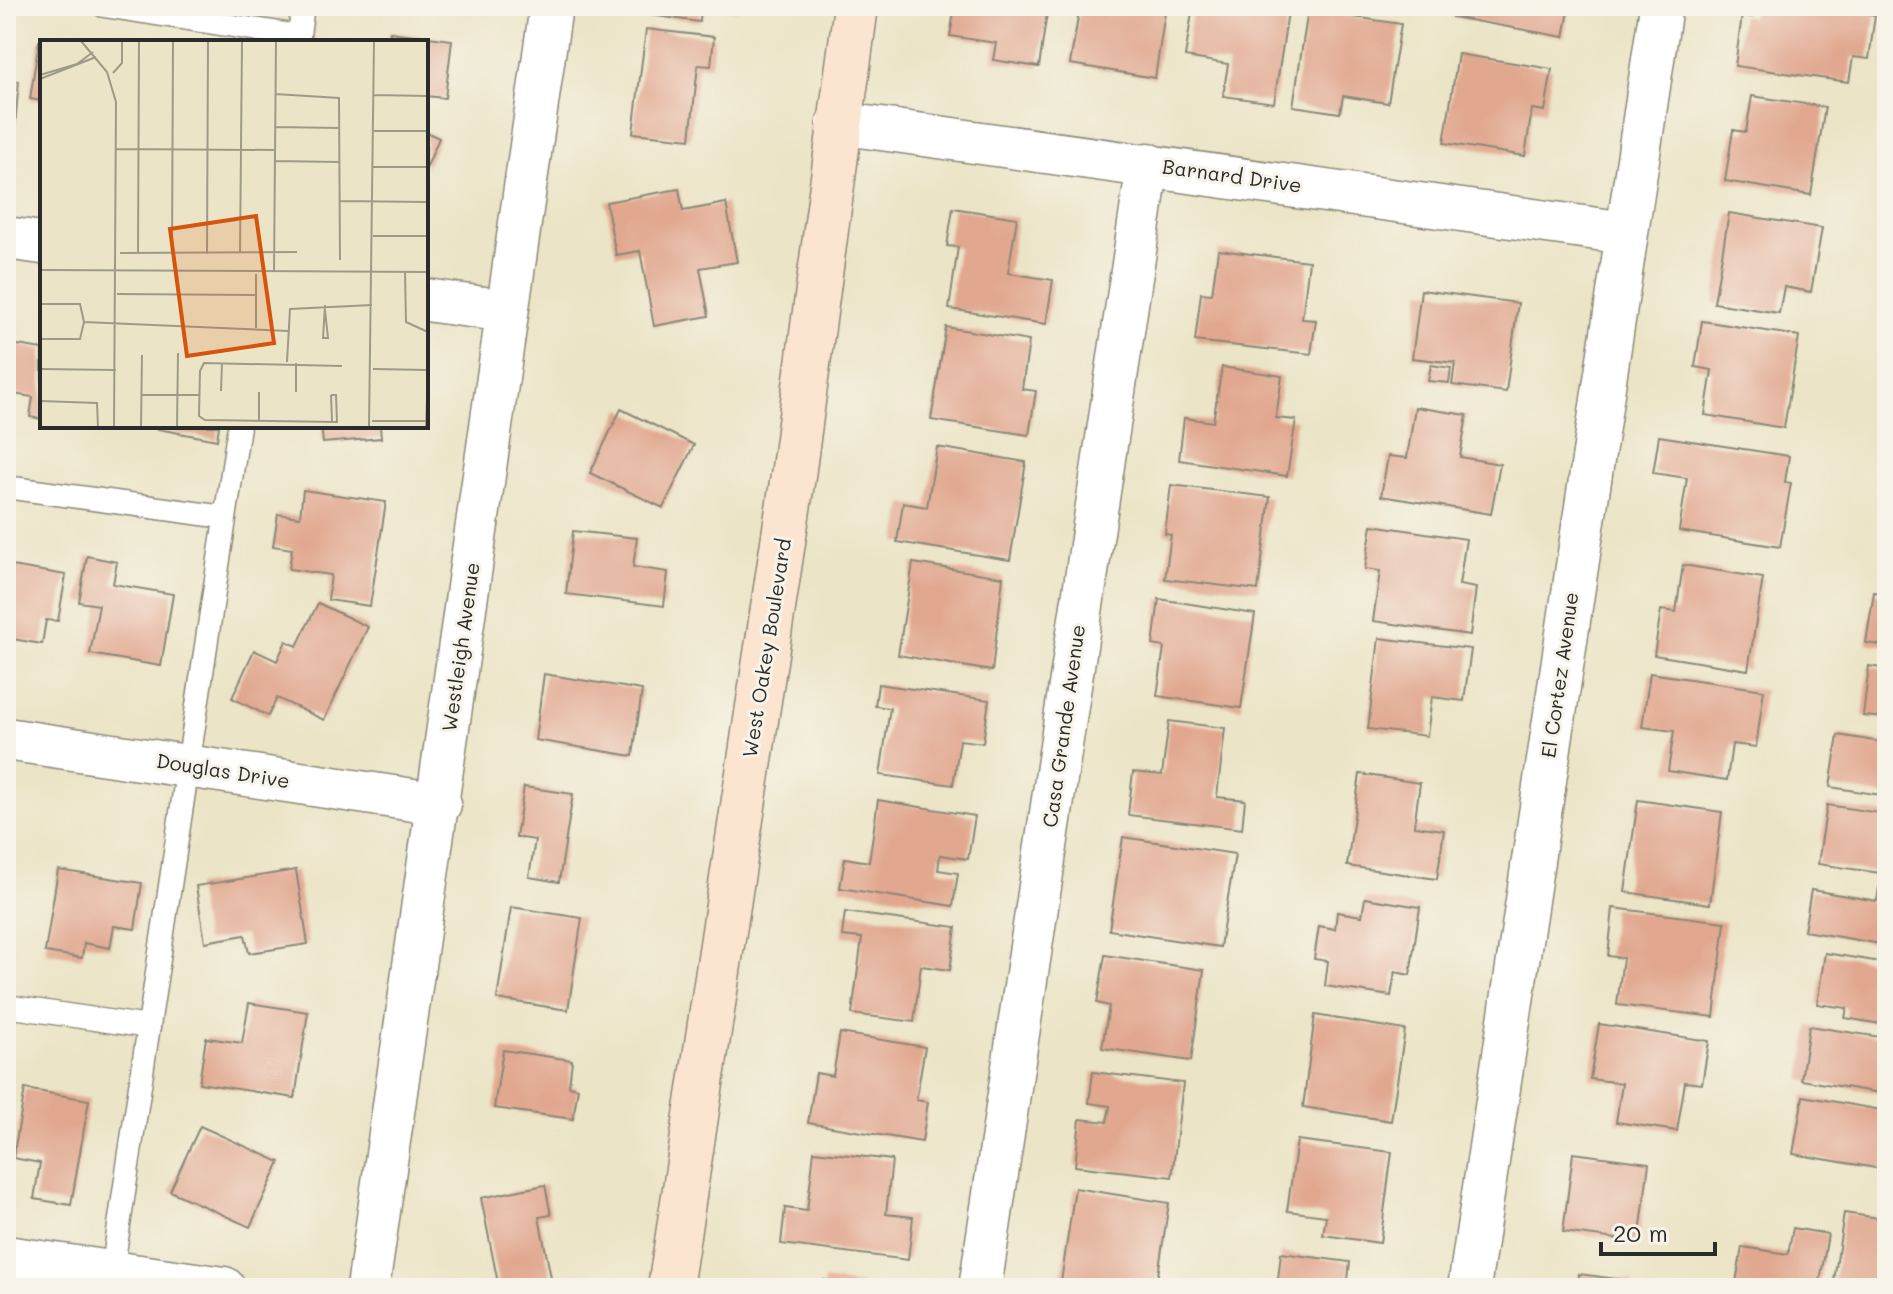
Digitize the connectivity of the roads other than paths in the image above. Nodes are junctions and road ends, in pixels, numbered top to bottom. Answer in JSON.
{"nodes":[{"id":1,"x":104,"y":6,"type":"edge"},
{"id":2,"x":303,"y":6,"type":"edge"},
{"id":3,"x":551,"y":6,"type":"edge"},
{"id":4,"x":856,"y":6,"type":"edge"},
{"id":5,"x":1661,"y":6,"type":"edge"},
{"id":6,"x":299,"y":39,"type":"edge"},
{"id":7,"x":838,"y":123,"type":"junction"},
{"id":8,"x":1148,"y":164,"type":"junction"},
{"id":9,"x":1626,"y":233,"type":"junction"},
{"id":10,"x":6,"y":238,"type":"edge"},
{"id":11,"x":40,"y":243,"type":"edge"},
{"id":12,"x":428,"y":300,"type":"edge"},
{"id":13,"x":506,"y":311,"type":"junction"},
{"id":14,"x":239,"y":428,"type":"edge"},
{"id":15,"x":6,"y":487,"type":"edge"},
{"id":16,"x":224,"y":517,"type":"junction"},
{"id":17,"x":6,"y":739,"type":"edge"},
{"id":18,"x":188,"y":765,"type":"junction"},
{"id":19,"x":440,"y":804,"type":"junction"},
{"id":20,"x":6,"y":1006,"type":"edge"},
{"id":21,"x":149,"y":1027,"type":"junction"},
{"id":22,"x":6,"y":1257,"type":"edge"},
{"id":23,"x":111,"y":1280,"type":"edge"},
{"id":24,"x":224,"y":1288,"type":"edge"},
{"id":25,"x":368,"y":1288,"type":"edge"},
{"id":26,"x":670,"y":1288,"type":"edge"},
{"id":27,"x":980,"y":1288,"type":"edge"},
{"id":28,"x":1469,"y":1288,"type":"edge"}],
"edges":[{"from":1,"to":6,"type":"lane"},
{"from":2,"to":6,"type":"lane"},
{"from":3,"to":13,"type":"street","name":"Westleigh Avenue"},
{"from":4,"to":7,"type":"main road","name":"West Oakey Boulevard"},
{"from":5,"to":9,"type":"street","name":"El Cortez Avenue"},
{"from":7,"to":8,"type":"street","name":"Barnard Drive"},
{"from":7,"to":26,"type":"main road","name":"West Oakey Boulevard"},
{"from":8,"to":9,"type":"street","name":"Barnard Drive"},
{"from":8,"to":27,"type":"street","name":"Casa Grande Avenue"},
{"from":9,"to":28,"type":"street","name":"El Cortez Avenue"},
{"from":10,"to":11,"type":"street"},
{"from":12,"to":13,"type":"street"},
{"from":13,"to":19,"type":"street","name":"Westleigh Avenue"},
{"from":14,"to":16,"type":"lane"},
{"from":15,"to":16,"type":"lane"},
{"from":16,"to":18,"type":"lane"},
{"from":17,"to":18,"type":"street","name":"Douglas Drive"},
{"from":18,"to":19,"type":"street","name":"Douglas Drive"},
{"from":18,"to":21,"type":"lane"},
{"from":19,"to":25,"type":"street","name":"Westleigh Avenue"},
{"from":20,"to":21,"type":"lane"},
{"from":21,"to":23,"type":"lane"},
{"from":22,"to":23,"type":"street"},
{"from":23,"to":24,"type":"street"}]}
